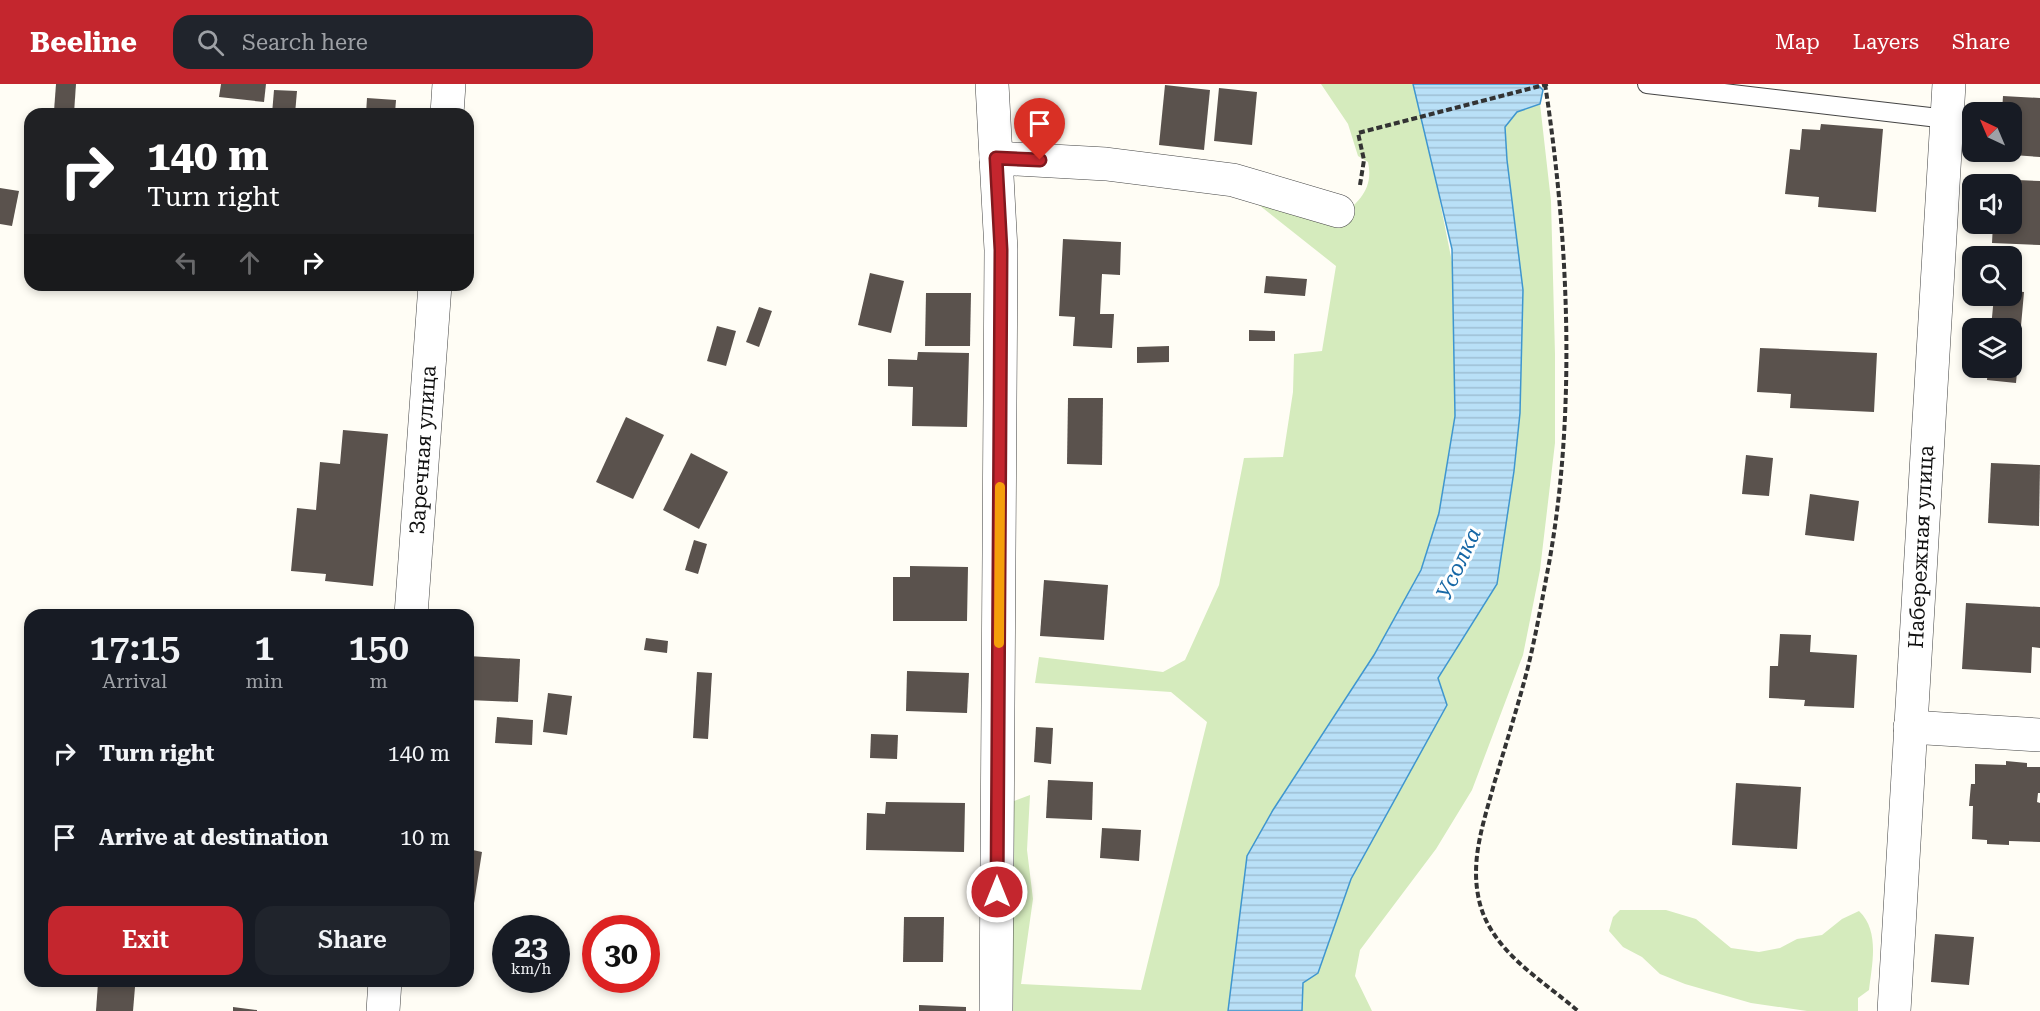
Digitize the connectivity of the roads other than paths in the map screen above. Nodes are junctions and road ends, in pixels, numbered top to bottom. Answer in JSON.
{"nodes":[{"id":1,"x":449,"y":84,"type":"edge"},
{"id":2,"x":992,"y":84,"type":"edge"},
{"id":3,"x":1647,"y":84,"type":"edge"},
{"id":4,"x":1949,"y":84,"type":"edge"},
{"id":5,"x":447,"y":108,"type":"edge"},
{"id":6,"x":1947,"y":119,"type":"junction"},
{"id":7,"x":996,"y":158,"type":"junction"},
{"id":8,"x":1338,"y":211,"type":"dead end"},
{"id":9,"x":435,"y":291,"type":"edge"},
{"id":10,"x":411,"y":609,"type":"edge"},
{"id":11,"x":1910,"y":727,"type":"junction"},
{"id":12,"x":2040,"y":735,"type":"edge"},
{"id":13,"x":385,"y":987,"type":"edge"},
{"id":14,"x":383,"y":1011,"type":"edge"},
{"id":15,"x":996,"y":1011,"type":"edge"},
{"id":16,"x":1894,"y":1011,"type":"edge"}],
"edges":[{"from":1,"to":5,"type":"street"},
{"from":2,"to":7,"type":"street"},
{"from":3,"to":6,"type":"lane"},
{"from":4,"to":6,"type":"street","name":"Набережная улица"},
{"from":6,"to":11,"type":"street","name":"Набережная улица"},
{"from":7,"to":8,"type":"street"},
{"from":7,"to":15,"type":"street"},
{"from":9,"to":10,"type":"street","name":"Заречная улица"},
{"from":11,"to":12,"type":"street"},
{"from":11,"to":16,"type":"street","name":"Набережная улица"},
{"from":13,"to":14,"type":"street"}]}
